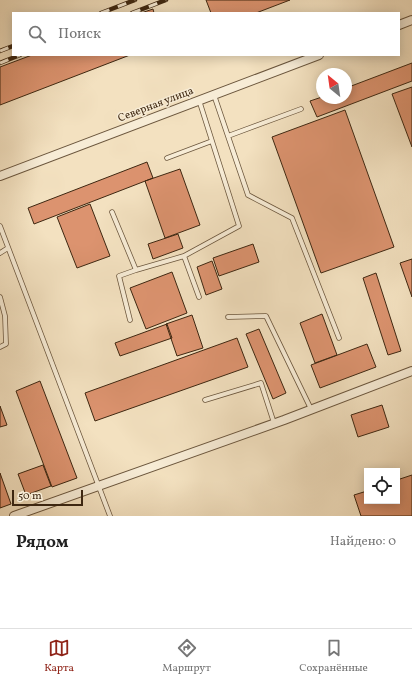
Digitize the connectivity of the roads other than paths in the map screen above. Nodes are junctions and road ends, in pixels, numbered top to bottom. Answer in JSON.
{"nodes":[{"id":1,"x":412,"y":20,"type":"edge"},
{"id":2,"x":400,"y":25,"type":"edge"},
{"id":3,"x":316,"y":56,"type":"edge"},
{"id":4,"x":214,"y":95,"type":"junction"},
{"id":5,"x":199,"y":100,"type":"junction"},
{"id":6,"x":301,"y":109,"type":"dead end"},
{"id":7,"x":228,"y":136,"type":"junction"},
{"id":8,"x":212,"y":141,"type":"junction"},
{"id":9,"x":167,"y":158,"type":"dead end"},
{"id":10,"x":0,"y":176,"type":"edge"},
{"id":11,"x":112,"y":212,"type":"dead end"},
{"id":12,"x":0,"y":226,"type":"edge"},
{"id":13,"x":8,"y":248,"type":"junction"},
{"id":14,"x":0,"y":253,"type":"edge"},
{"id":15,"x":184,"y":256,"type":"junction"},
{"id":16,"x":136,"y":270,"type":"junction"},
{"id":17,"x":0,"y":297,"type":"edge"},
{"id":18,"x":199,"y":297,"type":"dead end"},
{"id":19,"x":228,"y":317,"type":"dead end"},
{"id":20,"x":130,"y":320,"type":"dead end"},
{"id":21,"x":340,"y":338,"type":"dead end"},
{"id":22,"x":0,"y":347,"type":"edge"},
{"id":23,"x":412,"y":371,"type":"edge"},
{"id":24,"x":206,"y":400,"type":"dead end"},
{"id":25,"x":311,"y":409,"type":"junction"},
{"id":26,"x":274,"y":423,"type":"junction"},
{"id":27,"x":99,"y":486,"type":"junction"},
{"id":28,"x":14,"y":516,"type":"edge"},
{"id":29,"x":110,"y":516,"type":"edge"}],
"edges":[{"from":1,"to":2,"type":"street"},
{"from":3,"to":4,"type":"street","name":"Северная улица"},
{"from":4,"to":5,"type":"street","name":"Северная улица"},
{"from":4,"to":7,"type":"lane"},
{"from":5,"to":8,"type":"lane"},
{"from":5,"to":10,"type":"street","name":"Северная улица"},
{"from":6,"to":7,"type":"lane"},
{"from":7,"to":21,"type":"lane"},
{"from":8,"to":9,"type":"lane"},
{"from":8,"to":15,"type":"lane"},
{"from":11,"to":16,"type":"lane"},
{"from":12,"to":13,"type":"lane"},
{"from":13,"to":14,"type":"lane"},
{"from":13,"to":27,"type":"lane"},
{"from":15,"to":16,"type":"lane"},
{"from":15,"to":18,"type":"lane"},
{"from":16,"to":20,"type":"lane"},
{"from":17,"to":22,"type":"lane"},
{"from":19,"to":25,"type":"lane"},
{"from":23,"to":25,"type":"street"},
{"from":24,"to":26,"type":"lane"},
{"from":25,"to":26,"type":"street"},
{"from":26,"to":27,"type":"street"},
{"from":27,"to":28,"type":"street"},
{"from":27,"to":29,"type":"lane"}]}
